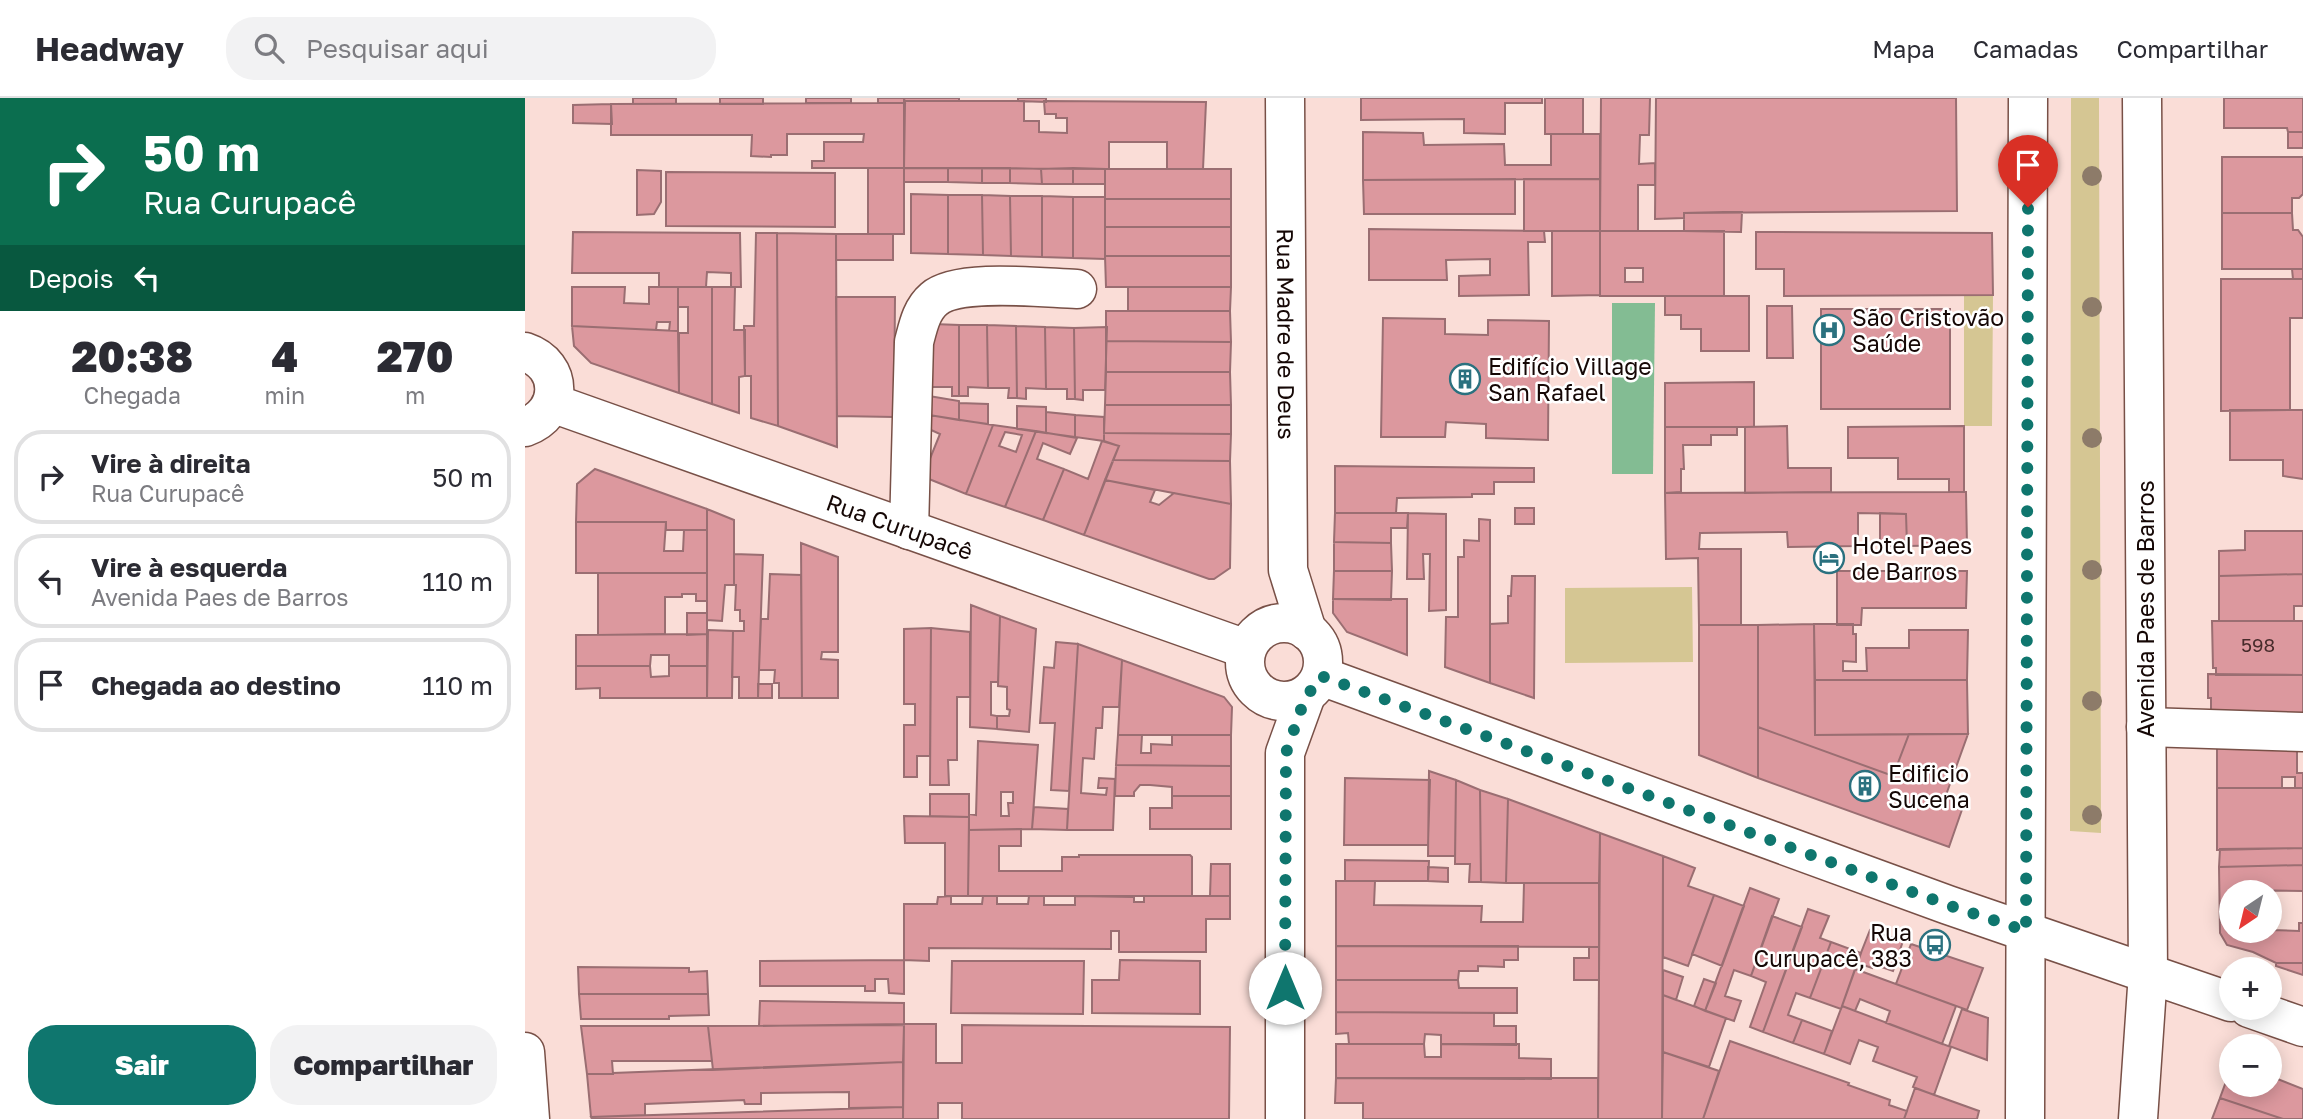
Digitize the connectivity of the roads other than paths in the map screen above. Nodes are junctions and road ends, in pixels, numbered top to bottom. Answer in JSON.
{"nodes":[{"id":1,"x":1285,"y":98,"type":"edge"},
{"id":2,"x":2028,"y":98,"type":"edge"},
{"id":3,"x":2143,"y":98,"type":"edge"},
{"id":4,"x":1077,"y":289,"type":"dead end"},
{"id":5,"x":525,"y":322,"type":"edge"},
{"id":6,"x":532,"y":355,"type":"edge"},
{"id":7,"x":535,"y":424,"type":"edge"},
{"id":8,"x":909,"y":530,"type":"junction"},
{"id":9,"x":1288,"y":570,"type":"junction"},
{"id":10,"x":1307,"y":631,"type":"junction"},
{"id":11,"x":1254,"y":640,"type":"junction"},
{"id":12,"x":1313,"y":685,"type":"junction"},
{"id":13,"x":1261,"y":694,"type":"junction"},
{"id":14,"x":2146,"y":727,"type":"junction"},
{"id":15,"x":2303,"y":732,"type":"edge"},
{"id":16,"x":1286,"y":753,"type":"junction"},
{"id":17,"x":2026,"y":931,"type":"junction"},
{"id":18,"x":2148,"y":973,"type":"junction"},
{"id":19,"x":2219,"y":998,"type":"edge"},
{"id":20,"x":2282,"y":1020,"type":"edge"},
{"id":21,"x":2303,"y":1027,"type":"edge"},
{"id":22,"x":525,"y":1052,"type":"edge"},
{"id":23,"x":530,"y":1119,"type":"edge"},
{"id":24,"x":1285,"y":1119,"type":"edge"},
{"id":25,"x":2025,"y":1119,"type":"edge"},
{"id":26,"x":2139,"y":1119,"type":"edge"}],
"edges":[{"from":1,"to":9,"type":"street","name":"Rua Madre de Deus"},
{"from":2,"to":17,"type":"street"},
{"from":3,"to":14,"type":"street","name":"Avenida Paes de Barros"},
{"from":4,"to":8,"type":"street"},
{"from":5,"to":6,"type":"street"},
{"from":6,"to":7,"type":"street"},
{"from":7,"to":8,"type":"street","name":"Rua Curupacê"},
{"from":8,"to":11,"type":"street","name":"Rua Curupacê"},
{"from":9,"to":10,"type":"street","name":"Rua Madre de Deus"},
{"from":9,"to":11,"type":"street","name":"Rua Madre de Deus"},
{"from":10,"to":11,"type":"street"},
{"from":10,"to":12,"type":"street"},
{"from":11,"to":13,"type":"street"},
{"from":12,"to":13,"type":"street"},
{"from":12,"to":16,"type":"street"},
{"from":12,"to":17,"type":"street"},
{"from":13,"to":16,"type":"street"},
{"from":14,"to":15,"type":"street"},
{"from":14,"to":18,"type":"street","name":"Avenida Paes de Barros"},
{"from":16,"to":24,"type":"street"},
{"from":17,"to":18,"type":"street"},
{"from":17,"to":25,"type":"street"},
{"from":18,"to":19,"type":"street"},
{"from":18,"to":26,"type":"street","name":"Avenida Paes de Barros"},
{"from":20,"to":21,"type":"street"},
{"from":22,"to":23,"type":"street"}]}
